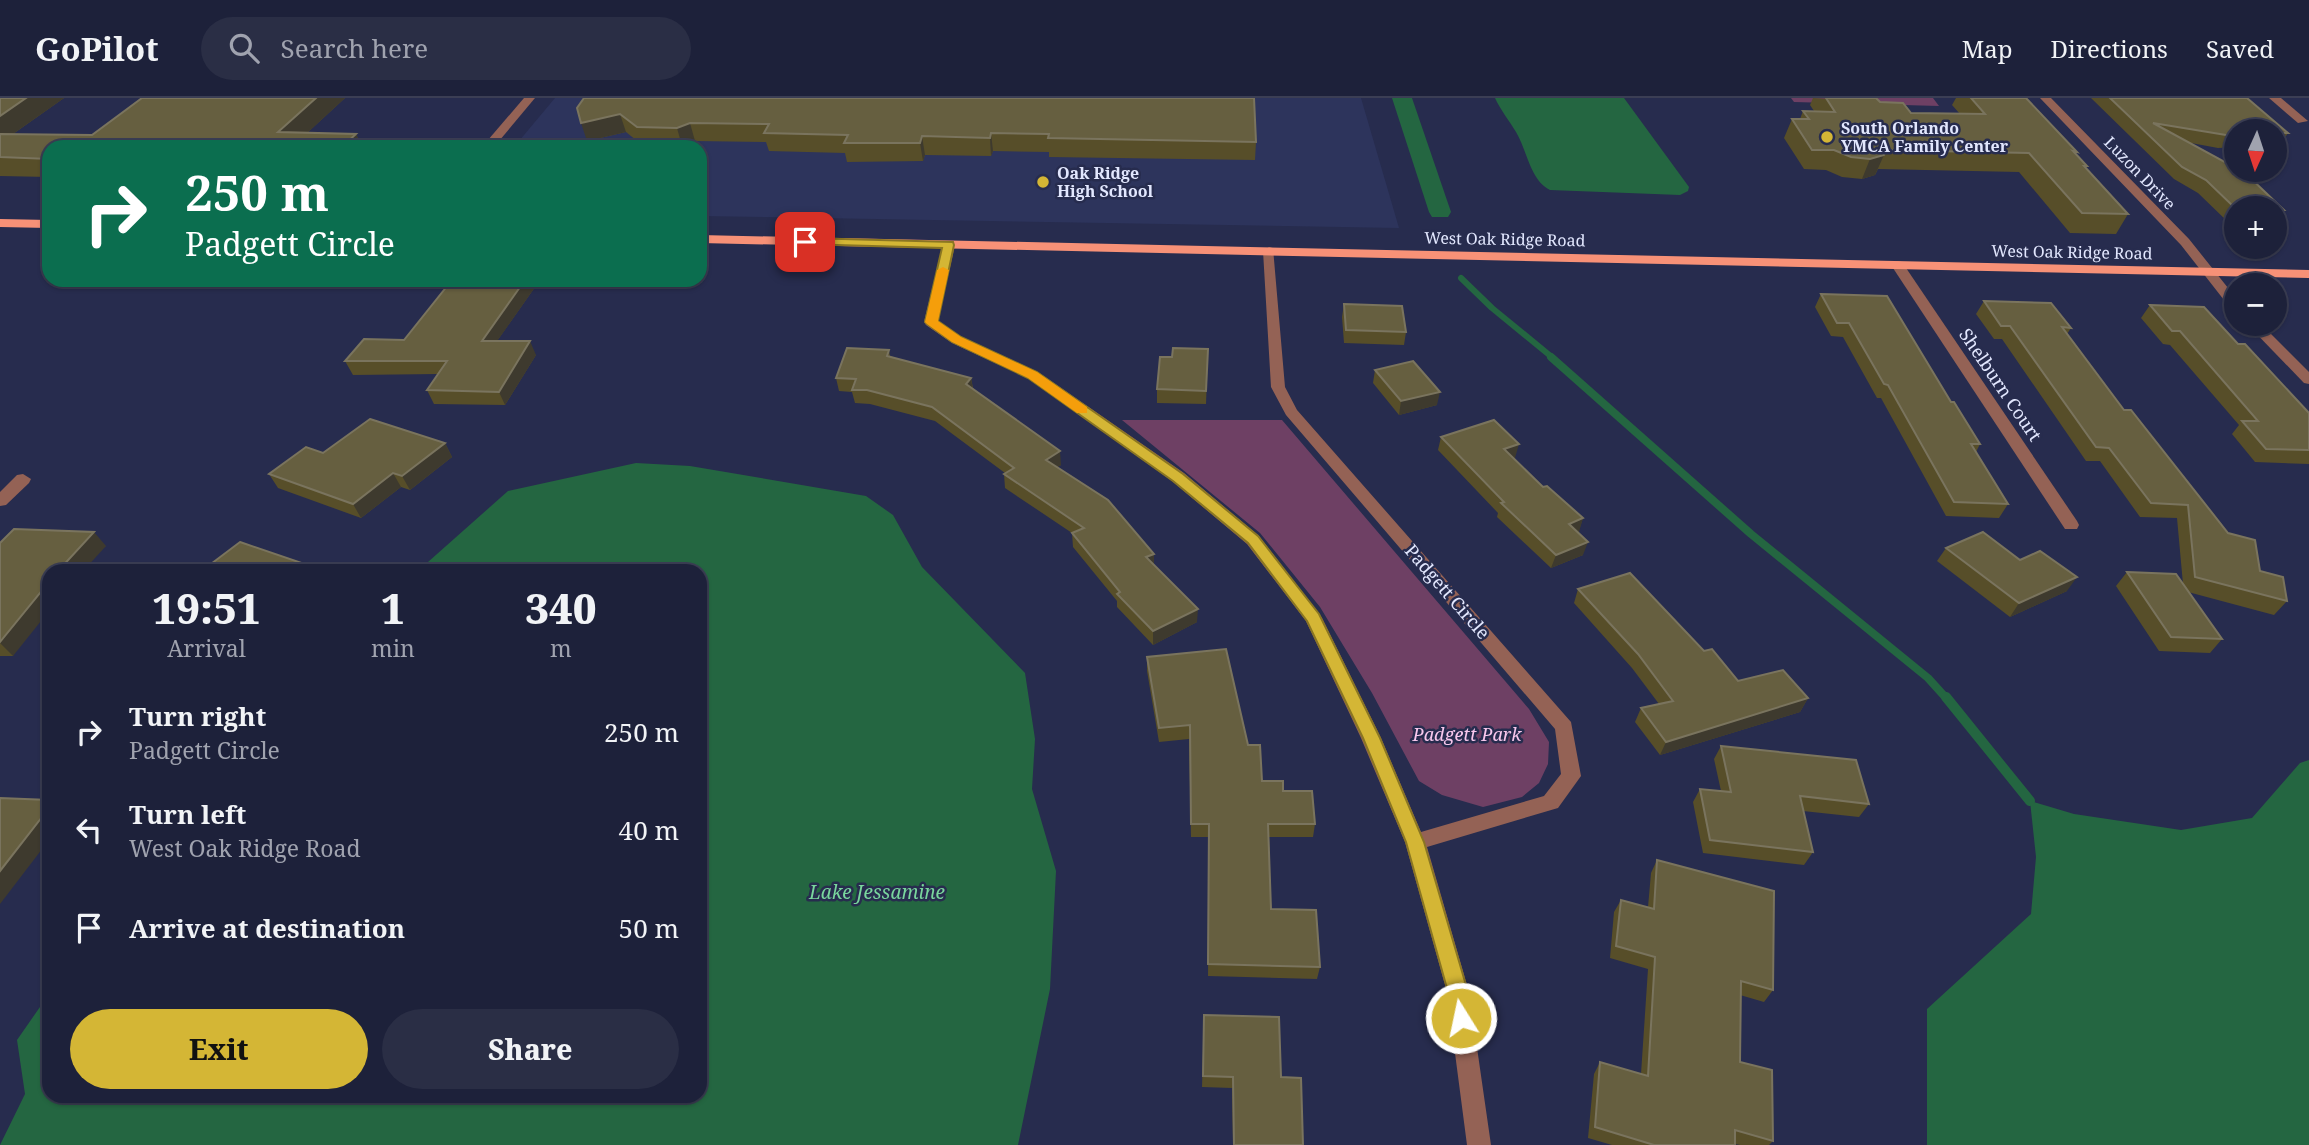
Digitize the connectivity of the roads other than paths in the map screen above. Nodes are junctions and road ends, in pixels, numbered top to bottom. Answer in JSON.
{"nodes":[{"id":1,"x":530,"y":98,"type":"edge"},
{"id":2,"x":2045,"y":98,"type":"edge"},
{"id":3,"x":2274,"y":98,"type":"edge"},
{"id":4,"x":2302,"y":121,"type":"dead end"},
{"id":5,"x":494,"y":140,"type":"edge"},
{"id":6,"x":0,"y":223,"type":"edge"},
{"id":7,"x":42,"y":224,"type":"edge"},
{"id":8,"x":707,"y":239,"type":"edge"},
{"id":9,"x":949,"y":245,"type":"junction"},
{"id":10,"x":1269,"y":251,"type":"junction"},
{"id":11,"x":1897,"y":265,"type":"junction"},
{"id":12,"x":2209,"y":272,"type":"junction"},
{"id":13,"x":2309,"y":274,"type":"edge"},
{"id":14,"x":2224,"y":291,"type":"edge"},
{"id":15,"x":2266,"y":336,"type":"edge"},
{"id":16,"x":2309,"y":380,"type":"edge"},
{"id":17,"x":23,"y":478,"type":"dead end"},
{"id":18,"x":0,"y":502,"type":"edge"},
{"id":19,"x":2071,"y":525,"type":"dead end"},
{"id":20,"x":1415,"y":842,"type":"junction"},
{"id":21,"x":1479,"y":1145,"type":"edge"}],
"edges":[{"from":1,"to":5,"type":"street"},
{"from":2,"to":12,"type":"street","name":"Luzon Drive"},
{"from":3,"to":4,"type":"street"},
{"from":6,"to":7,"type":"main road"},
{"from":8,"to":9,"type":"main road","name":"West Oak Ridge Road"},
{"from":9,"to":10,"type":"main road","name":"West Oak Ridge Road"},
{"from":9,"to":20,"type":"street"},
{"from":10,"to":11,"type":"main road","name":"West Oak Ridge Road"},
{"from":10,"to":20,"type":"street","name":"Padgett Circle"},
{"from":11,"to":12,"type":"main road","name":"West Oak Ridge Road"},
{"from":11,"to":19,"type":"street","name":"Shelburn Court"},
{"from":12,"to":13,"type":"main road","name":"West Oak Ridge Road"},
{"from":12,"to":14,"type":"street","name":"Luzon Drive"},
{"from":15,"to":16,"type":"street"},
{"from":17,"to":18,"type":"street"},
{"from":20,"to":21,"type":"street"}]}
